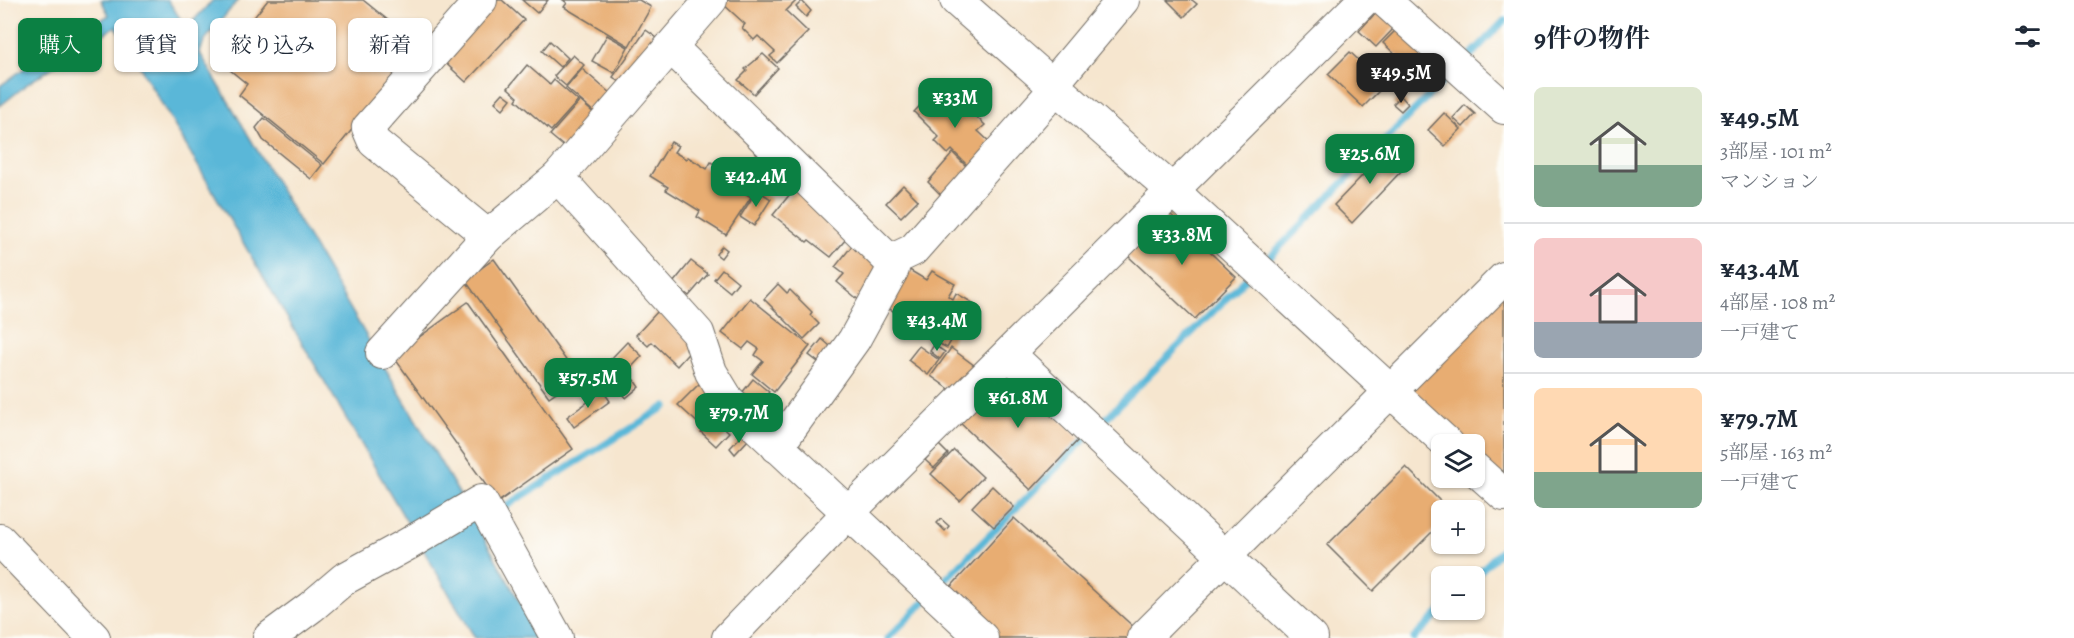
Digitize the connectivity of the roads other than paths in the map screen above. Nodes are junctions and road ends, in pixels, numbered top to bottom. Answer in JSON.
{"nodes":[{"id":1,"x":481,"y":0,"type":"edge"},
{"id":2,"x":711,"y":0,"type":"edge"},
{"id":3,"x":956,"y":0,"type":"edge"},
{"id":4,"x":1124,"y":0,"type":"edge"},
{"id":5,"x":1364,"y":0,"type":"edge"},
{"id":6,"x":1384,"y":0,"type":"edge"},
{"id":7,"x":671,"y":47,"type":"junction"},
{"id":8,"x":1054,"y":86,"type":"junction"},
{"id":9,"x":1504,"y":108,"type":"edge"},
{"id":10,"x":558,"y":177,"type":"junction"},
{"id":11,"x":1173,"y":191,"type":"junction"},
{"id":12,"x":488,"y":236,"type":"junction"},
{"id":13,"x":890,"y":261,"type":"junction"},
{"id":14,"x":1504,"y":278,"type":"edge"},
{"id":15,"x":382,"y":353,"type":"dead end"},
{"id":16,"x":1009,"y":354,"type":"junction"},
{"id":17,"x":1391,"y":391,"type":"junction"},
{"id":18,"x":1437,"y":434,"type":"edge"},
{"id":19,"x":777,"y":447,"type":"junction"},
{"id":20,"x":1485,"y":478,"type":"edge"},
{"id":21,"x":1504,"y":495,"type":"edge"},
{"id":22,"x":848,"y":513,"type":"junction"},
{"id":23,"x":0,"y":540,"type":"edge"},
{"id":24,"x":1225,"y":557,"type":"junction"},
{"id":25,"x":94,"y":638,"type":"edge"},
{"id":26,"x":269,"y":638,"type":"edge"},
{"id":27,"x":557,"y":638,"type":"edge"},
{"id":28,"x":728,"y":638,"type":"edge"},
{"id":29,"x":982,"y":638,"type":"edge"},
{"id":30,"x":1143,"y":638,"type":"edge"},
{"id":31,"x":1312,"y":638,"type":"edge"}],
"edges":[{"from":1,"to":12,"type":"street"},
{"from":2,"to":7,"type":"street"},
{"from":3,"to":8,"type":"street"},
{"from":4,"to":8,"type":"street"},
{"from":5,"to":11,"type":"street"},
{"from":6,"to":9,"type":"street"},
{"from":7,"to":10,"type":"street"},
{"from":7,"to":13,"type":"street"},
{"from":8,"to":11,"type":"street"},
{"from":8,"to":13,"type":"street"},
{"from":10,"to":12,"type":"street"},
{"from":10,"to":19,"type":"street"},
{"from":11,"to":16,"type":"street"},
{"from":11,"to":17,"type":"street"},
{"from":12,"to":15,"type":"street"},
{"from":13,"to":19,"type":"street"},
{"from":14,"to":17,"type":"street"},
{"from":16,"to":22,"type":"street"},
{"from":16,"to":24,"type":"street"},
{"from":17,"to":18,"type":"street"},
{"from":17,"to":24,"type":"street"},
{"from":19,"to":22,"type":"street"},
{"from":20,"to":21,"type":"street"},
{"from":22,"to":28,"type":"street"},
{"from":22,"to":29,"type":"street"},
{"from":23,"to":25,"type":"street"},
{"from":24,"to":30,"type":"street"},
{"from":24,"to":31,"type":"street"},
{"from":26,"to":27,"type":"street"}]}
